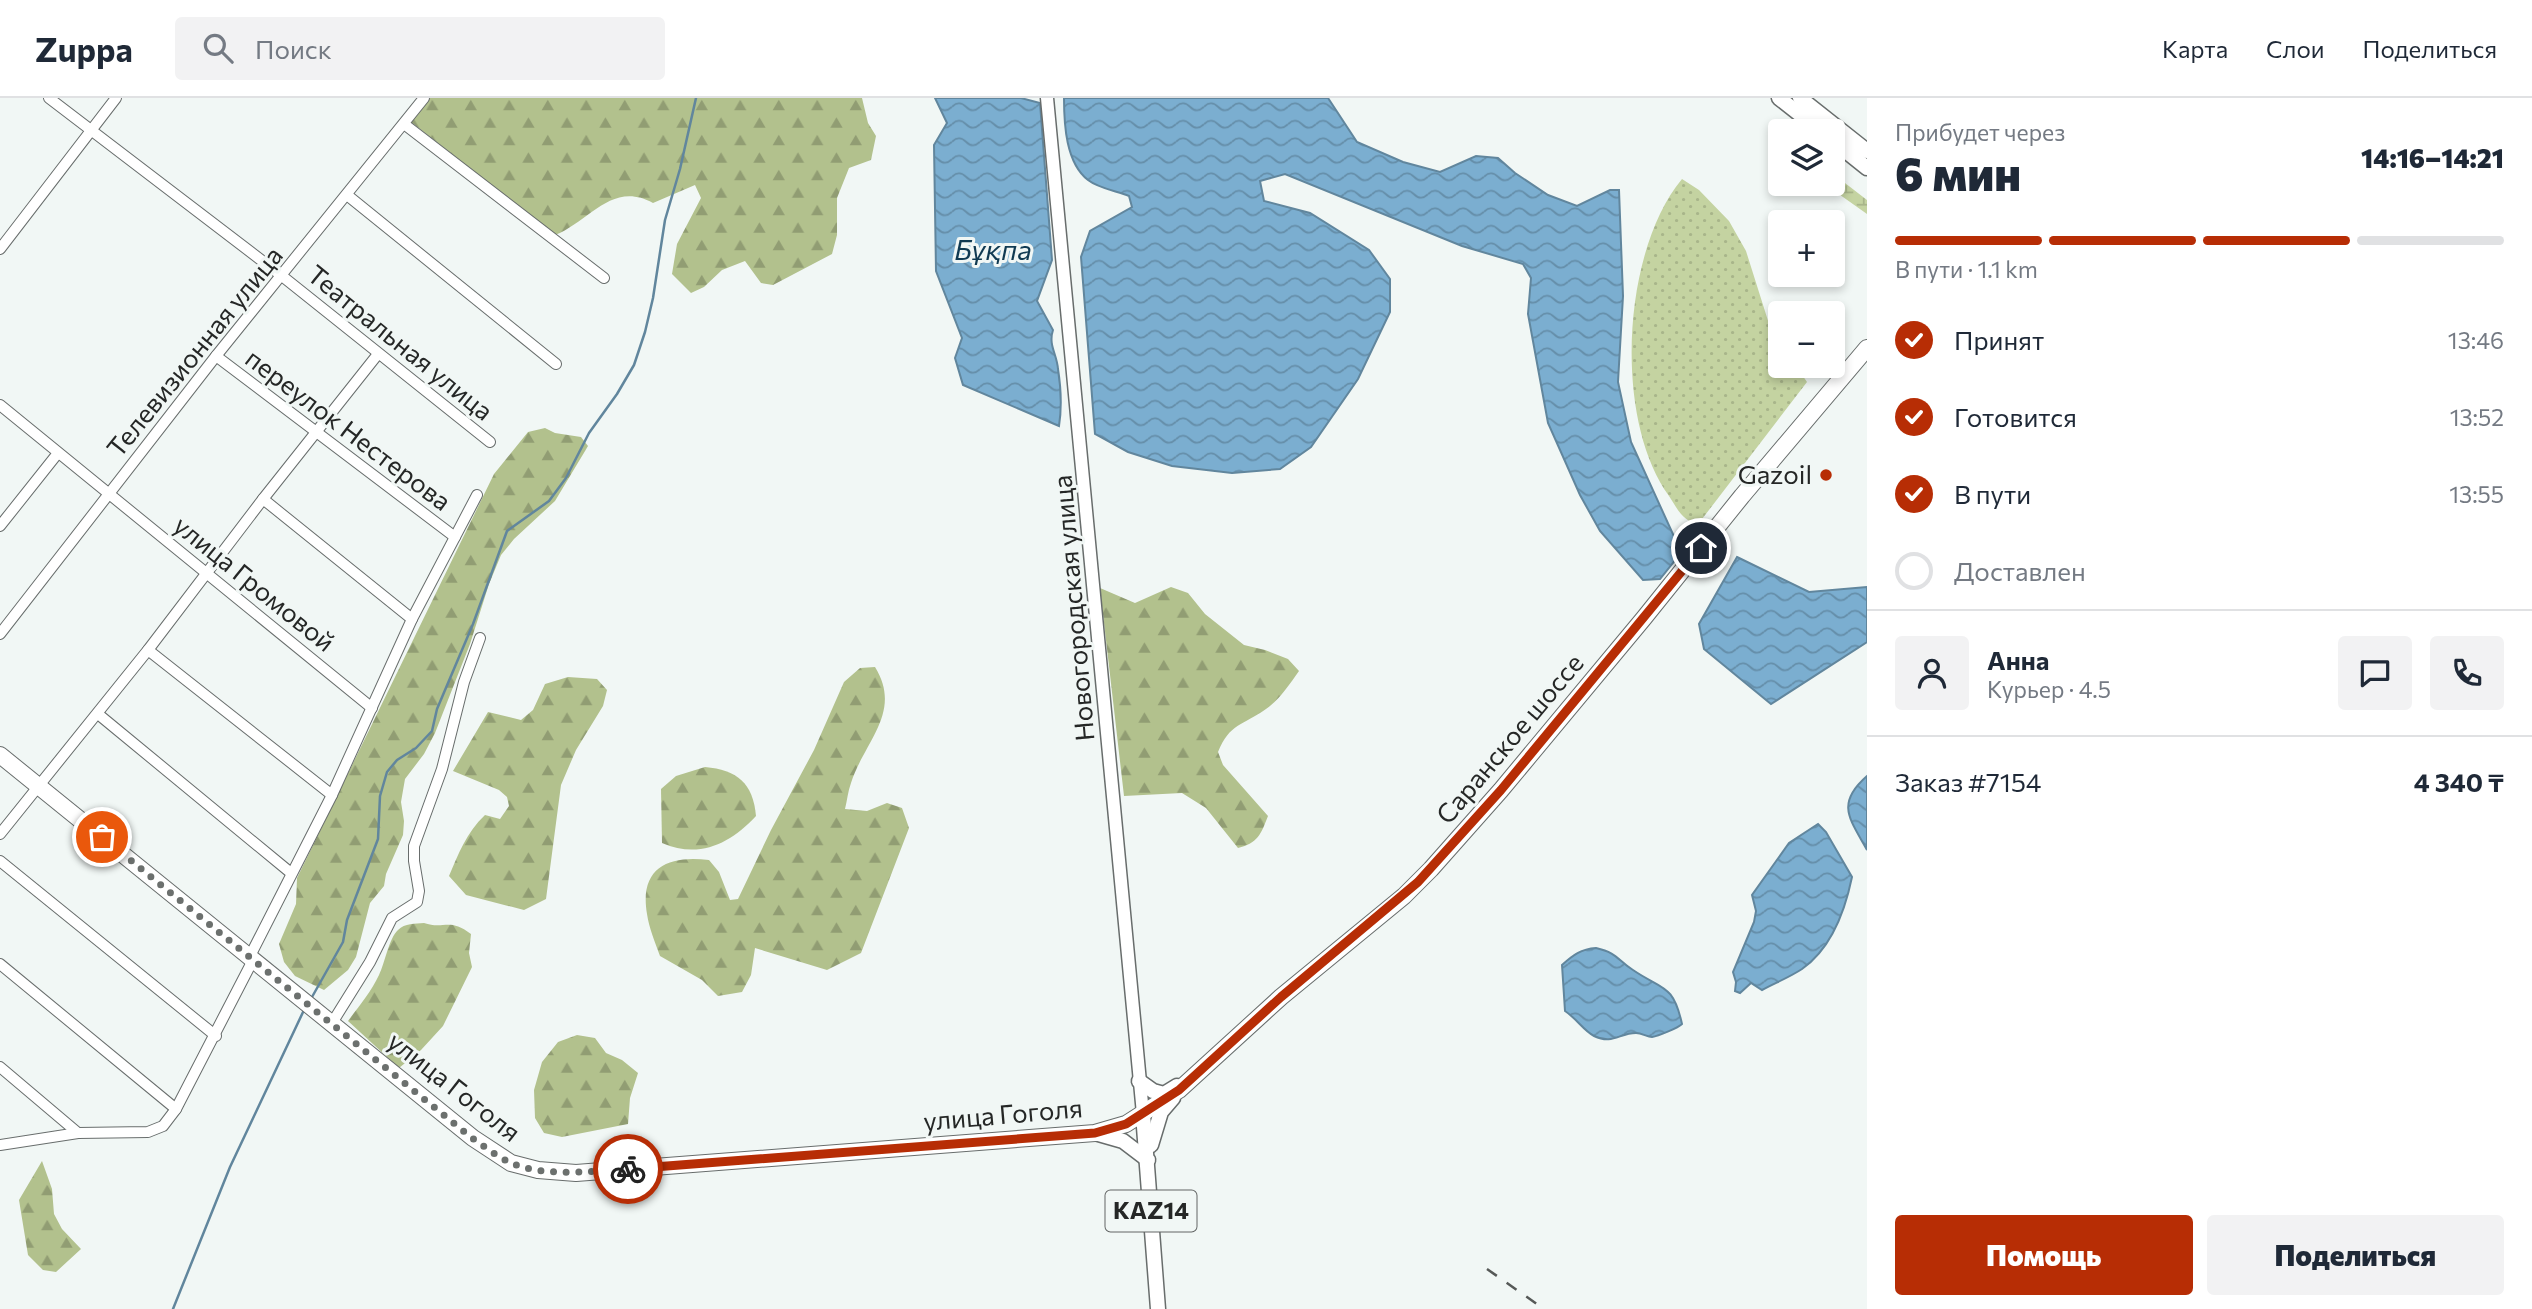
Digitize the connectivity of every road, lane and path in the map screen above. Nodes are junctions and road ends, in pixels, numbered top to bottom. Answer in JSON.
{"nodes":[{"id":1,"x":50,"y":98,"type":"edge"},
{"id":2,"x":116,"y":98,"type":"edge"},
{"id":3,"x":424,"y":98,"type":"edge"},
{"id":4,"x":1047,"y":98,"type":"edge"},
{"id":5,"x":1779,"y":98,"type":"edge"},
{"id":6,"x":1800,"y":98,"type":"edge"},
{"id":7,"x":1806,"y":119,"type":"edge"},
{"id":8,"x":404,"y":124,"type":"junction"},
{"id":9,"x":91,"y":130,"type":"junction"},
{"id":10,"x":1845,"y":150,"type":"edge"},
{"id":11,"x":1867,"y":151,"type":"edge"},
{"id":12,"x":1867,"y":168,"type":"edge"},
{"id":13,"x":347,"y":195,"type":"junction"},
{"id":14,"x":0,"y":248,"type":"edge"},
{"id":15,"x":282,"y":276,"type":"junction"},
{"id":16,"x":604,"y":278,"type":"dead end"},
{"id":17,"x":1867,"y":348,"type":"edge"},
{"id":18,"x":378,"y":354,"type":"junction"},
{"id":19,"x":216,"y":356,"type":"junction"},
{"id":20,"x":556,"y":364,"type":"dead end"},
{"id":21,"x":0,"y":405,"type":"edge"},
{"id":22,"x":317,"y":431,"type":"junction"},
{"id":23,"x":490,"y":442,"type":"dead end"},
{"id":24,"x":58,"y":453,"type":"junction"},
{"id":25,"x":108,"y":494,"type":"junction"},
{"id":26,"x":477,"y":495,"type":"dead end"},
{"id":27,"x":263,"y":499,"type":"junction"},
{"id":28,"x":0,"y":526,"type":"edge"},
{"id":29,"x":455,"y":537,"type":"junction"},
{"id":30,"x":207,"y":573,"type":"junction"},
{"id":31,"x":412,"y":619,"type":"junction"},
{"id":32,"x":0,"y":634,"type":"edge"},
{"id":33,"x":480,"y":638,"type":"dead end"},
{"id":34,"x":148,"y":650,"type":"junction"},
{"id":35,"x":372,"y":708,"type":"junction"},
{"id":36,"x":98,"y":714,"type":"junction"},
{"id":37,"x":0,"y":755,"type":"edge"},
{"id":38,"x":39,"y":785,"type":"junction"},
{"id":39,"x":332,"y":795,"type":"junction"},
{"id":40,"x":0,"y":834,"type":"edge"},
{"id":41,"x":0,"y":861,"type":"edge"},
{"id":42,"x":291,"y":873,"type":"junction"},
{"id":43,"x":251,"y":959,"type":"junction"},
{"id":44,"x":0,"y":964,"type":"edge"},
{"id":45,"x":332,"y":1023,"type":"junction"},
{"id":46,"x":216,"y":1036,"type":"junction"},
{"id":47,"x":0,"y":1067,"type":"edge"},
{"id":48,"x":1139,"y":1081,"type":"junction"},
{"id":49,"x":1185,"y":1085,"type":"junction"},
{"id":50,"x":176,"y":1109,"type":"junction"},
{"id":51,"x":1143,"y":1114,"type":"junction"},
{"id":52,"x":78,"y":1133,"type":"junction"},
{"id":53,"x":1095,"y":1133,"type":"junction"},
{"id":54,"x":0,"y":1145,"type":"edge"},
{"id":55,"x":1148,"y":1160,"type":"junction"},
{"id":56,"x":1158,"y":1309,"type":"edge"}],
"edges":[{"from":1,"to":9,"type":"street","name":"Театральная улица"},
{"from":2,"to":9,"type":"street"},
{"from":3,"to":8,"type":"street","name":"Телевизионная улица"},
{"from":4,"to":48,"type":"street","name":"Новогородская улица"},
{"from":5,"to":7,"type":"main road"},
{"from":6,"to":11,"type":"main road"},
{"from":8,"to":13,"type":"street","name":"Телевизионная улица"},
{"from":8,"to":16,"type":"street"},
{"from":9,"to":14,"type":"street"},
{"from":9,"to":15,"type":"street","name":"Театральная улица"},
{"from":10,"to":12,"type":"main road"},
{"from":13,"to":15,"type":"street","name":"Телевизионная улица"},
{"from":13,"to":20,"type":"street"},
{"from":15,"to":18,"type":"street","name":"Театральная улица"},
{"from":15,"to":19,"type":"street","name":"Телевизионная улица"},
{"from":17,"to":49,"type":"highway","name":"Саранское шоссе"},
{"from":18,"to":22,"type":"street"},
{"from":18,"to":23,"type":"street","name":"Театральная улица"},
{"from":19,"to":22,"type":"street","name":"переулок Нестерова"},
{"from":19,"to":25,"type":"street","name":"Телевизионная улица"},
{"from":21,"to":24,"type":"street","name":"улица Громовой"},
{"from":22,"to":27,"type":"street"},
{"from":22,"to":29,"type":"street","name":"переулок Нестерова"},
{"from":24,"to":25,"type":"street","name":"улица Громовой"},
{"from":24,"to":28,"type":"street"},
{"from":25,"to":30,"type":"street","name":"улица Громовой"},
{"from":25,"to":32,"type":"street","name":"Телевизионная улица"},
{"from":26,"to":29,"type":"street"},
{"from":27,"to":30,"type":"street"},
{"from":27,"to":31,"type":"street"},
{"from":29,"to":31,"type":"street"},
{"from":30,"to":34,"type":"street"},
{"from":30,"to":35,"type":"street","name":"улица Громовой"},
{"from":31,"to":35,"type":"street"},
{"from":33,"to":45,"type":"street"},
{"from":34,"to":36,"type":"street"},
{"from":34,"to":39,"type":"street"},
{"from":35,"to":39,"type":"street"},
{"from":36,"to":38,"type":"street"},
{"from":36,"to":42,"type":"street"},
{"from":37,"to":38,"type":"highway","name":"улица Гоголя"},
{"from":38,"to":40,"type":"street"},
{"from":38,"to":43,"type":"highway","name":"улица Гоголя"},
{"from":39,"to":42,"type":"street"},
{"from":41,"to":46,"type":"street"},
{"from":42,"to":43,"type":"street"},
{"from":43,"to":45,"type":"highway","name":"улица Гоголя"},
{"from":43,"to":46,"type":"street"},
{"from":44,"to":50,"type":"street"},
{"from":45,"to":53,"type":"highway","name":"улица Гоголя"},
{"from":46,"to":50,"type":"street"},
{"from":47,"to":52,"type":"street"},
{"from":48,"to":49,"type":"main road"},
{"from":48,"to":51,"type":"street","name":"Новогородская улица"},
{"from":49,"to":51,"type":"highway","name":"Саранское шоссе"},
{"from":49,"to":55,"type":"main road"},
{"from":50,"to":52,"type":"street"},
{"from":51,"to":53,"type":"highway","name":"улица Гоголя"},
{"from":51,"to":55,"type":"main road","number":"KAZ14"},
{"from":52,"to":54,"type":"street"},
{"from":53,"to":55,"type":"main road"},
{"from":55,"to":56,"type":"main road","number":"KAZ14"}]}
